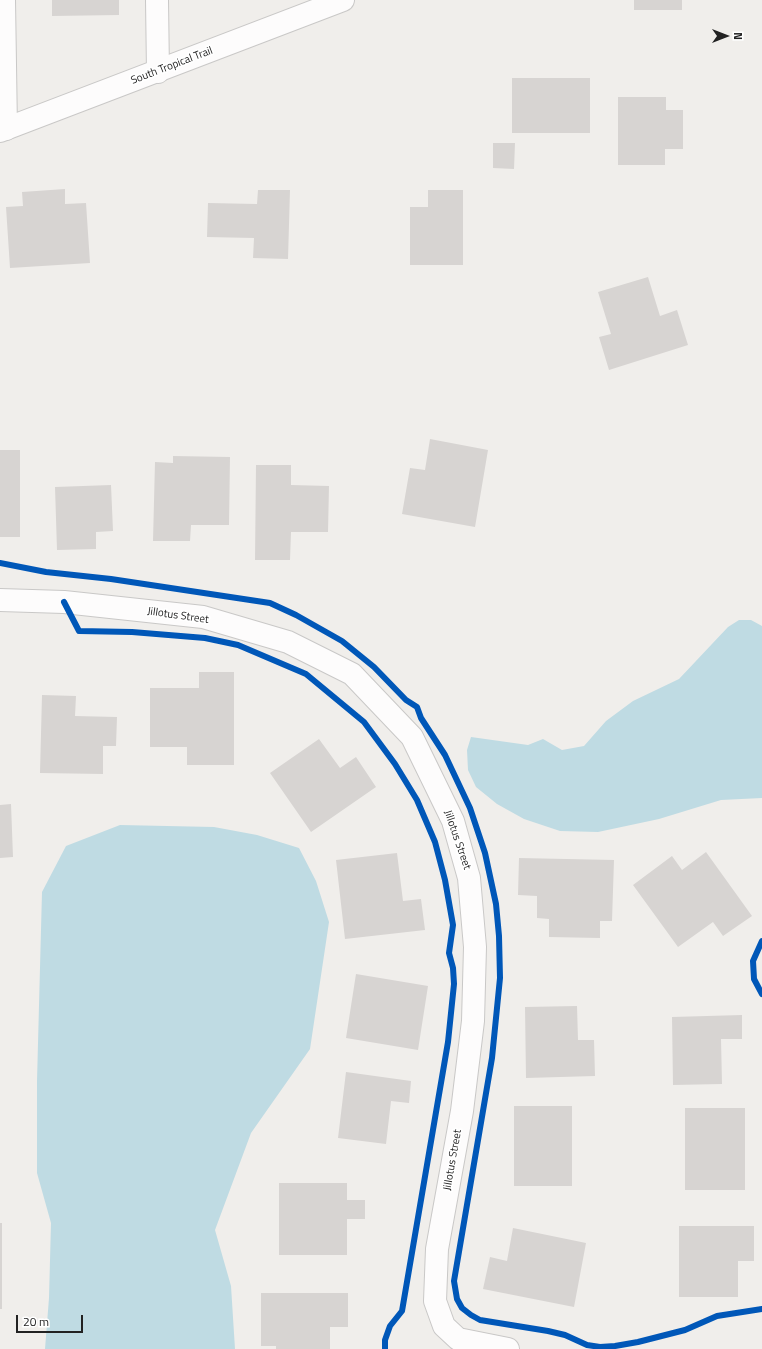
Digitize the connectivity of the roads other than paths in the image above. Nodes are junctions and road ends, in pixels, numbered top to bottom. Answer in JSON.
{"nodes":[{"id":1,"x":4,"y":0,"type":"edge"},
{"id":2,"x":157,"y":0,"type":"edge"},
{"id":3,"x":342,"y":0,"type":"edge"},
{"id":4,"x":158,"y":72,"type":"junction"},
{"id":5,"x":3,"y":130,"type":"edge"},
{"id":6,"x":0,"y":600,"type":"edge"},
{"id":7,"x":508,"y":1349,"type":"edge"}],
"edges":[{"from":1,"to":5,"type":"street"},
{"from":2,"to":4,"type":"street"},
{"from":3,"to":4,"type":"street","name":"South Tropical Trail"},
{"from":4,"to":5,"type":"street","name":"South Tropical Trail"},
{"from":6,"to":7,"type":"street","name":"Jillotus Street"}]}
